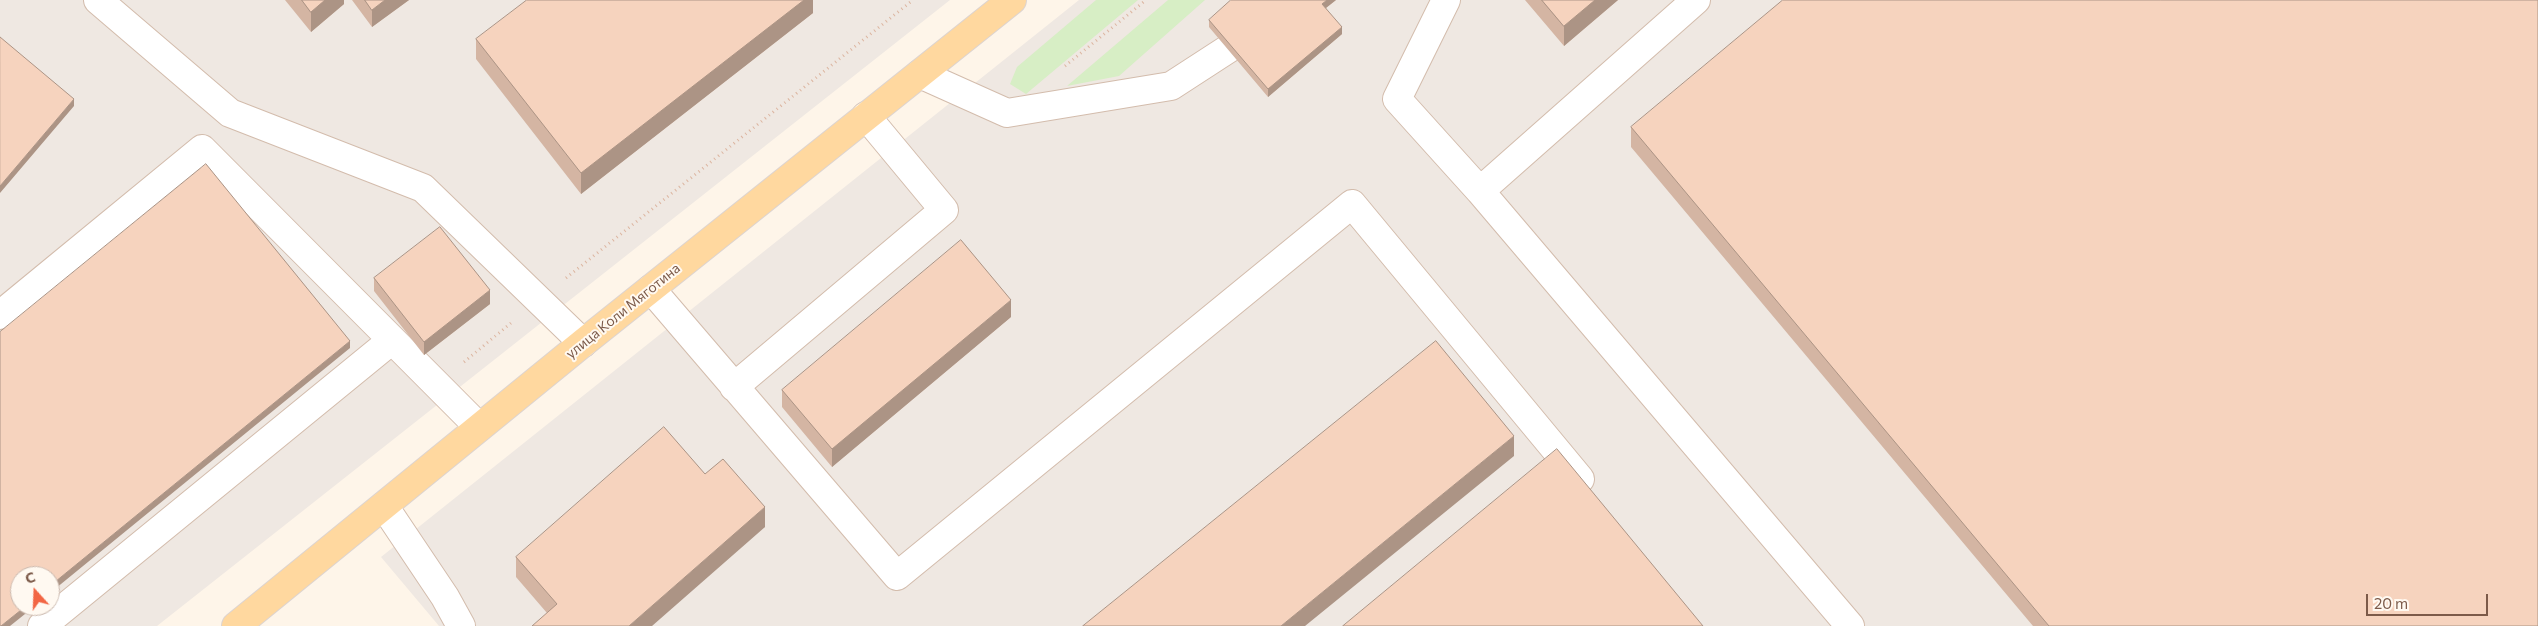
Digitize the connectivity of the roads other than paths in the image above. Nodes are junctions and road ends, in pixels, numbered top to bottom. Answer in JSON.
{"nodes":[{"id":1,"x":98,"y":0,"type":"edge"},
{"id":2,"x":1012,"y":0,"type":"edge"},
{"id":3,"x":1289,"y":0,"type":"edge"},
{"id":4,"x":1446,"y":0,"type":"edge"},
{"id":5,"x":1696,"y":0,"type":"edge"},
{"id":6,"x":920,"y":74,"type":"junction"},
{"id":7,"x":866,"y":116,"type":"junction"},
{"id":8,"x":1480,"y":191,"type":"junction"},
{"id":9,"x":651,"y":289,"type":"junction"},
{"id":10,"x":0,"y":315,"type":"edge"},
{"id":11,"x":392,"y":340,"type":"junction"},
{"id":12,"x":583,"y":343,"type":"junction"},
{"id":13,"x":734,"y":387,"type":"junction"},
{"id":14,"x":479,"y":427,"type":"junction"},
{"id":15,"x":1594,"y":496,"type":"edge"},
{"id":16,"x":384,"y":506,"type":"junction"},
{"id":17,"x":42,"y":626,"type":"edge"},
{"id":18,"x":236,"y":626,"type":"edge"},
{"id":19,"x":461,"y":626,"type":"edge"},
{"id":20,"x":1850,"y":626,"type":"edge"}],
"edges":[{"from":1,"to":12,"type":"lane"},
{"from":2,"to":6,"type":"main road","name":"улица Коли Мяготина"},
{"from":3,"to":6,"type":"lane"},
{"from":4,"to":8,"type":"lane"},
{"from":5,"to":8,"type":"lane"},
{"from":6,"to":7,"type":"main road","name":"улица Коли Мяготина"},
{"from":7,"to":9,"type":"main road","name":"улица Коли Мяготина"},
{"from":7,"to":13,"type":"lane"},
{"from":8,"to":20,"type":"lane"},
{"from":9,"to":12,"type":"main road","name":"улица Коли Мяготина"},
{"from":9,"to":13,"type":"lane"},
{"from":10,"to":11,"type":"lane"},
{"from":11,"to":14,"type":"lane"},
{"from":11,"to":17,"type":"lane"},
{"from":12,"to":14,"type":"main road","name":"улица Коли Мяготина"},
{"from":13,"to":15,"type":"lane"},
{"from":14,"to":16,"type":"main road","name":"улица Коли Мяготина"},
{"from":16,"to":18,"type":"main road","name":"улица Коли Мяготина"},
{"from":16,"to":19,"type":"lane"}]}
